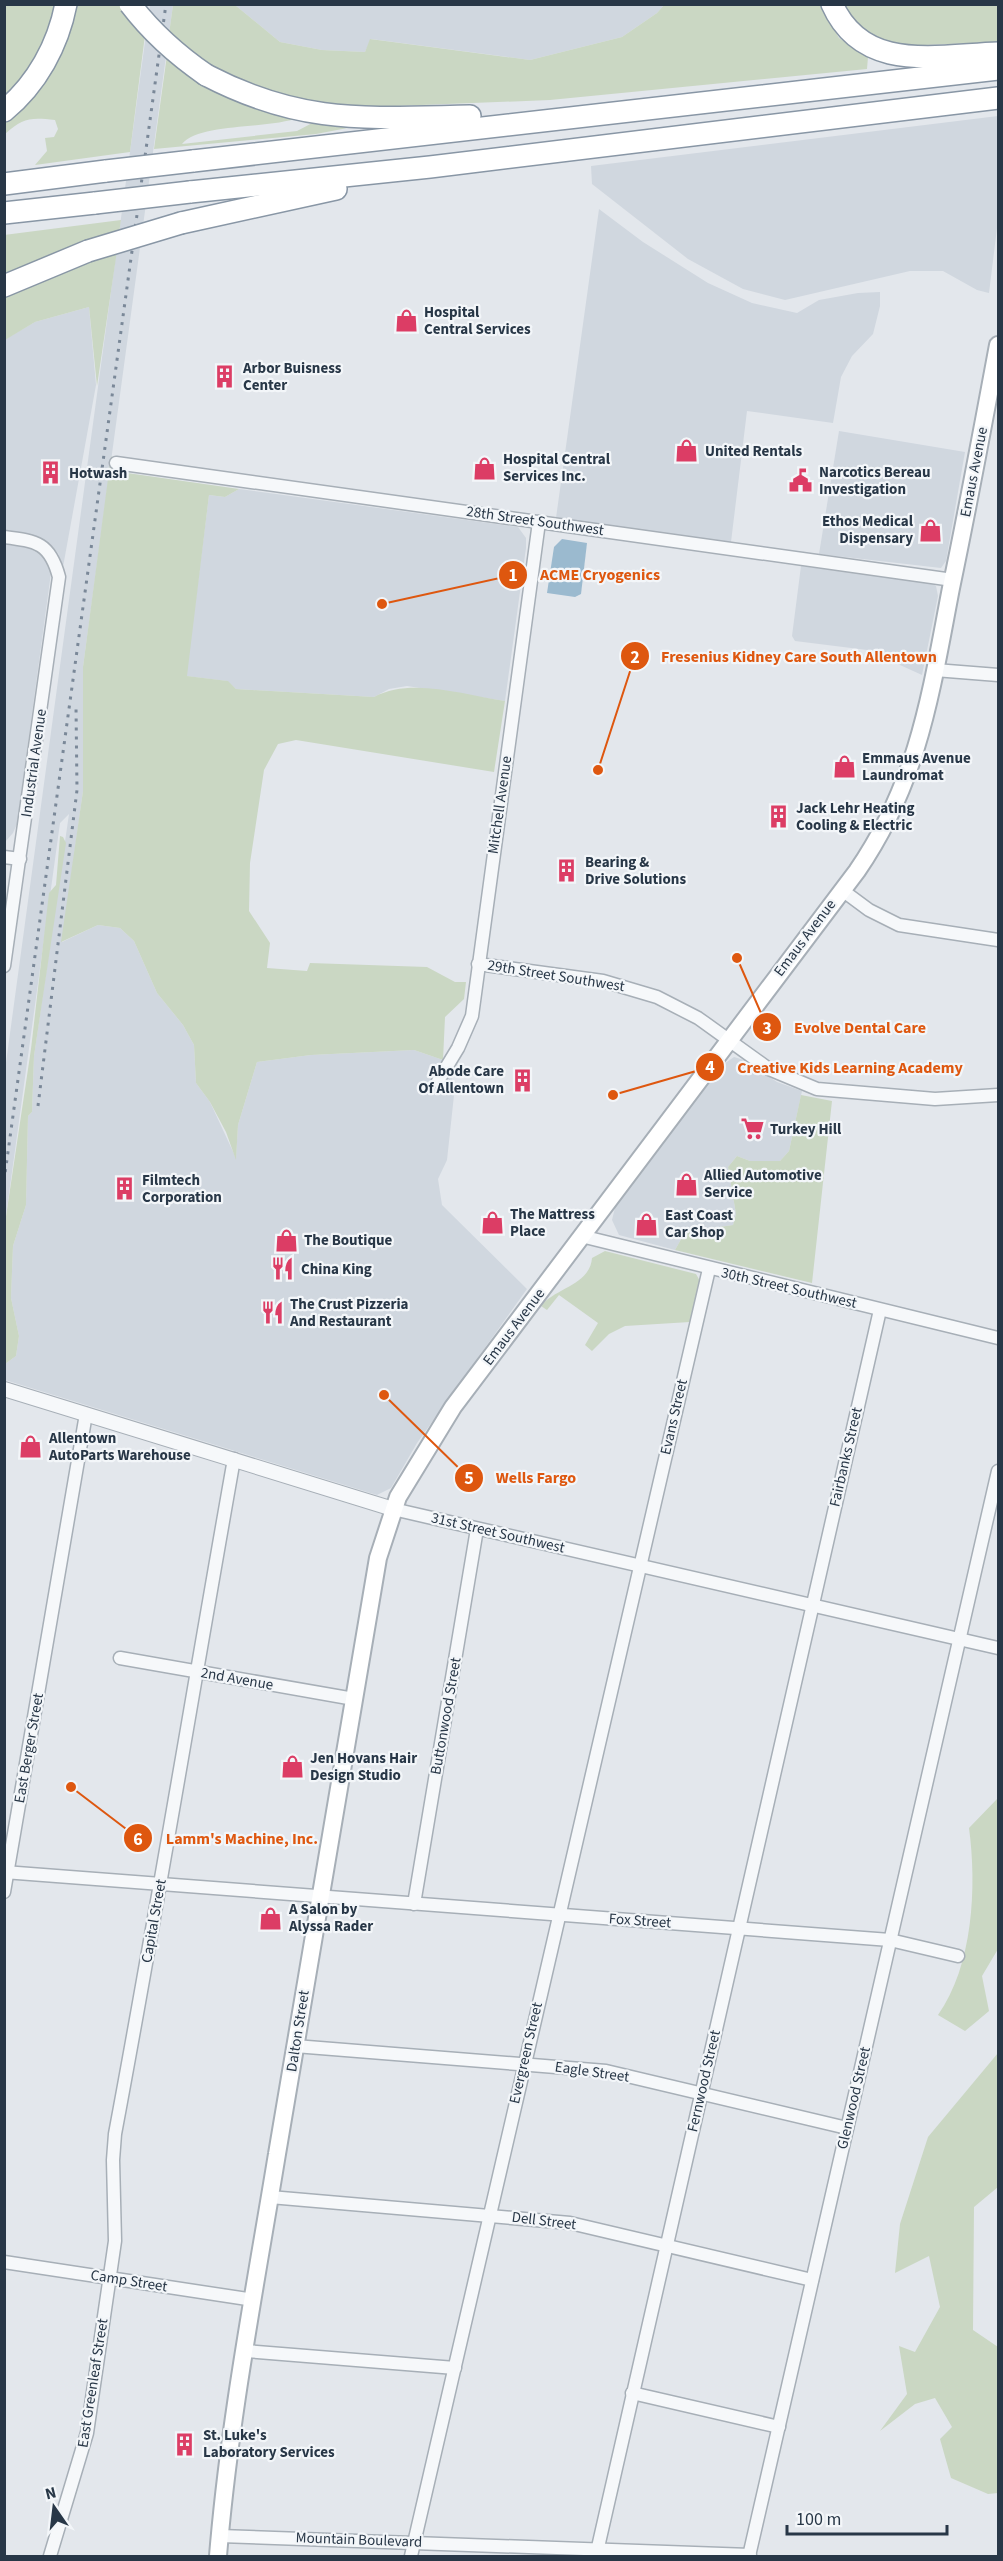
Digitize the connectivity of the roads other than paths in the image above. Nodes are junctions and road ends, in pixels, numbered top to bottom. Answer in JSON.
{"nodes":[{"id":1,"x":66,"y":4,"type":"edge"},
{"id":2,"x":130,"y":4,"type":"edge"},
{"id":3,"x":832,"y":4,"type":"edge"},
{"id":4,"x":999,"y":53,"type":"edge"},
{"id":5,"x":999,"y":69,"type":"edge"},
{"id":6,"x":999,"y":98,"type":"edge"},
{"id":7,"x":4,"y":111,"type":"edge"},
{"id":8,"x":600,"y":114,"type":"junction"},
{"id":9,"x":430,"y":167,"type":"junction"},
{"id":10,"x":4,"y":183,"type":"edge"},
{"id":11,"x":91,"y":203,"type":"junction"},
{"id":12,"x":4,"y":213,"type":"edge"},
{"id":13,"x":4,"y":220,"type":"edge"},
{"id":14,"x":4,"y":286,"type":"edge"},
{"id":15,"x":999,"y":345,"type":"edge"},
{"id":16,"x":995,"y":386,"type":"edge"},
{"id":17,"x":117,"y":463,"type":"dead end"},
{"id":18,"x":539,"y":522,"type":"junction"},
{"id":19,"x":4,"y":537,"type":"edge"},
{"id":20,"x":953,"y":580,"type":"junction"},
{"id":21,"x":935,"y":670,"type":"junction"},
{"id":22,"x":999,"y":675,"type":"edge"},
{"id":23,"x":4,"y":857,"type":"edge"},
{"id":24,"x":20,"y":859,"type":"junction"},
{"id":25,"x":842,"y":890,"type":"junction"},
{"id":26,"x":999,"y":940,"type":"edge"},
{"id":27,"x":478,"y":964,"type":"junction"},
{"id":28,"x":4,"y":966,"type":"edge"},
{"id":29,"x":728,"y":1040,"type":"junction"},
{"id":30,"x":438,"y":1081,"type":"dead end"},
{"id":31,"x":999,"y":1095,"type":"edge"},
{"id":32,"x":581,"y":1236,"type":"junction"},
{"id":33,"x":709,"y":1269,"type":"junction"},
{"id":34,"x":879,"y":1310,"type":"junction"},
{"id":35,"x":999,"y":1338,"type":"edge"},
{"id":36,"x":4,"y":1389,"type":"edge"},
{"id":37,"x":86,"y":1414,"type":"junction"},
{"id":38,"x":234,"y":1459,"type":"junction"},
{"id":39,"x":999,"y":1472,"type":"edge"},
{"id":40,"x":393,"y":1509,"type":"junction"},
{"id":41,"x":477,"y":1528,"type":"junction"},
{"id":42,"x":640,"y":1566,"type":"junction"},
{"id":43,"x":812,"y":1605,"type":"junction"},
{"id":44,"x":958,"y":1639,"type":"junction"},
{"id":45,"x":999,"y":1648,"type":"edge"},
{"id":46,"x":120,"y":1658,"type":"dead end"},
{"id":47,"x":196,"y":1671,"type":"junction"},
{"id":48,"x":354,"y":1699,"type":"junction"},
{"id":49,"x":6,"y":1872,"type":"edge"},
{"id":50,"x":161,"y":1884,"type":"junction"},
{"id":51,"x":4,"y":1893,"type":"edge"},
{"id":52,"x":320,"y":1897,"type":"junction"},
{"id":53,"x":414,"y":1904,"type":"junction"},
{"id":54,"x":558,"y":1915,"type":"junction"},
{"id":55,"x":738,"y":1928,"type":"junction"},
{"id":56,"x":890,"y":1940,"type":"junction"},
{"id":57,"x":958,"y":1956,"type":"dead end"},
{"id":58,"x":295,"y":2046,"type":"junction"},
{"id":59,"x":523,"y":2064,"type":"junction"},
{"id":60,"x":701,"y":2095,"type":"junction"},
{"id":61,"x":847,"y":2128,"type":"junction"},
{"id":62,"x":270,"y":2197,"type":"junction"},
{"id":63,"x":489,"y":2215,"type":"junction"},
{"id":64,"x":666,"y":2245,"type":"junction"},
{"id":65,"x":4,"y":2262,"type":"edge"},
{"id":66,"x":110,"y":2278,"type":"junction"},
{"id":67,"x":812,"y":2280,"type":"junction"},
{"id":68,"x":254,"y":2300,"type":"junction"},
{"id":69,"x":246,"y":2351,"type":"junction"},
{"id":70,"x":455,"y":2368,"type":"junction"},
{"id":71,"x":632,"y":2392,"type":"junction"},
{"id":72,"x":779,"y":2427,"type":"junction"},
{"id":73,"x":220,"y":2536,"type":"junction"},
{"id":74,"x":414,"y":2541,"type":"junction"},
{"id":75,"x":502,"y":2551,"type":"edge"},
{"id":76,"x":597,"y":2552,"type":"edge"},
{"id":77,"x":50,"y":2556,"type":"edge"},
{"id":78,"x":218,"y":2556,"type":"edge"},
{"id":79,"x":411,"y":2556,"type":"edge"},
{"id":80,"x":749,"y":2556,"type":"edge"}],
"edges":[{"from":1,"to":7,"type":"highway"},
{"from":2,"to":8,"type":"highway","bridge":true},
{"from":3,"to":4,"type":"highway"},
{"from":5,"to":8,"type":"highway"},
{"from":6,"to":9,"type":"highway"},
{"from":8,"to":10,"type":"highway","bridge":true},
{"from":9,"to":11,"type":"highway","bridge":true},
{"from":9,"to":14,"type":"highway","bridge":true},
{"from":11,"to":12,"type":"highway"},
{"from":11,"to":13,"type":"highway"},
{"from":15,"to":16,"type":"main road","name":"Emaus Avenue"},
{"from":16,"to":20,"type":"main road","name":"Emaus Avenue"},
{"from":17,"to":18,"type":"street","name":"28th Street Southwest"},
{"from":18,"to":20,"type":"street","name":"28th Street Southwest"},
{"from":18,"to":27,"type":"street","name":"Mitchell Avenue"},
{"from":19,"to":24,"type":"street","name":"Industrial Avenue"},
{"from":20,"to":21,"type":"main road","name":"Emaus Avenue"},
{"from":21,"to":22,"type":"street"},
{"from":21,"to":25,"type":"main road","name":"Emaus Avenue"},
{"from":23,"to":24,"type":"street"},
{"from":24,"to":28,"type":"street","name":"Industrial Avenue"},
{"from":25,"to":26,"type":"street"},
{"from":25,"to":29,"type":"main road","name":"Emaus Avenue"},
{"from":27,"to":29,"type":"street","name":"29th Street Southwest"},
{"from":27,"to":30,"type":"street","name":"Mitchell Avenue"},
{"from":29,"to":31,"type":"street","name":"29th Street Southwest"},
{"from":29,"to":32,"type":"main road","name":"Emaus Avenue"},
{"from":32,"to":33,"type":"street","name":"30th Street Southwest"},
{"from":32,"to":40,"type":"main road","name":"Emaus Avenue"},
{"from":33,"to":34,"type":"street","name":"30th Street Southwest"},
{"from":33,"to":42,"type":"street","name":"Evans Street"},
{"from":34,"to":35,"type":"street","name":"30th Street Southwest"},
{"from":34,"to":43,"type":"street","name":"Fairbanks Street"},
{"from":36,"to":37,"type":"street","name":"31st Street Southwest"},
{"from":37,"to":38,"type":"street","name":"31st Street Southwest"},
{"from":37,"to":49,"type":"street","name":"East Berger Street"},
{"from":38,"to":40,"type":"street","name":"31st Street Southwest"},
{"from":38,"to":47,"type":"street","name":"Capital Street"},
{"from":39,"to":44,"type":"street","name":"Glenwood Street"},
{"from":40,"to":41,"type":"street","name":"31st Street Southwest"},
{"from":40,"to":48,"type":"main road","name":"Dalton Street"},
{"from":41,"to":42,"type":"street","name":"31st Street Southwest"},
{"from":41,"to":53,"type":"street","name":"Buttonwood Street"},
{"from":42,"to":43,"type":"street","name":"31st Street Southwest"},
{"from":42,"to":54,"type":"street","name":"Evergreen Street"},
{"from":43,"to":44,"type":"street","name":"31st Street Southwest"},
{"from":43,"to":55,"type":"street","name":"Fernwood Street"},
{"from":44,"to":45,"type":"street","name":"31st Street Southwest"},
{"from":44,"to":56,"type":"street","name":"Glenwood Street"},
{"from":46,"to":47,"type":"street","name":"2nd Avenue"},
{"from":47,"to":48,"type":"street","name":"2nd Avenue"},
{"from":47,"to":50,"type":"street","name":"Capital Street"},
{"from":48,"to":52,"type":"main road","name":"Dalton Street"},
{"from":49,"to":50,"type":"street","name":"Fox Street"},
{"from":49,"to":51,"type":"street","name":"East Berger Street"},
{"from":50,"to":52,"type":"street","name":"Fox Street"},
{"from":50,"to":66,"type":"street","name":"Capital Street"},
{"from":52,"to":53,"type":"street","name":"Fox Street"},
{"from":52,"to":58,"type":"main road","name":"Dalton Street"},
{"from":53,"to":54,"type":"street","name":"Fox Street"},
{"from":54,"to":55,"type":"street","name":"Fox Street"},
{"from":54,"to":59,"type":"street","name":"Evergreen Street"},
{"from":55,"to":56,"type":"street","name":"Fox Street"},
{"from":55,"to":60,"type":"street","name":"Fernwood Street"},
{"from":56,"to":57,"type":"street","name":"Fox Street"},
{"from":56,"to":61,"type":"street","name":"Glenwood Street"},
{"from":58,"to":59,"type":"street","name":"Eagle Street"},
{"from":58,"to":62,"type":"main road","name":"Dalton Street"},
{"from":59,"to":60,"type":"street","name":"Eagle Street"},
{"from":59,"to":63,"type":"street","name":"Evergreen Street"},
{"from":60,"to":61,"type":"street","name":"Eagle Street"},
{"from":60,"to":64,"type":"street","name":"Fernwood Street"},
{"from":61,"to":67,"type":"street","name":"Glenwood Street"},
{"from":62,"to":63,"type":"street","name":"Dell Street"},
{"from":62,"to":68,"type":"main road","name":"Dalton Street"},
{"from":63,"to":64,"type":"street","name":"Dell Street"},
{"from":63,"to":70,"type":"street","name":"Evergreen Street"},
{"from":64,"to":67,"type":"street","name":"Dell Street"},
{"from":64,"to":71,"type":"street","name":"Fernwood Street"},
{"from":65,"to":66,"type":"street","name":"Camp Street"},
{"from":66,"to":68,"type":"street","name":"Camp Street"},
{"from":66,"to":77,"type":"street","name":"East Greenleaf Street"},
{"from":67,"to":72,"type":"street","name":"Glenwood Street"},
{"from":68,"to":69,"type":"main road","name":"Dalton Street"},
{"from":69,"to":70,"type":"street"},
{"from":69,"to":73,"type":"main road","name":"Dalton Street"},
{"from":70,"to":74,"type":"street","name":"Evergreen Street"},
{"from":71,"to":72,"type":"street"},
{"from":71,"to":76,"type":"street","name":"Fernwood Street"},
{"from":72,"to":80,"type":"street","name":"Glenwood Street"},
{"from":73,"to":74,"type":"street","name":"Mountain Boulevard"},
{"from":73,"to":78,"type":"main road","name":"Dalton Street"},
{"from":74,"to":75,"type":"street","name":"Mountain Boulevard"},
{"from":74,"to":79,"type":"street","name":"Evergreen Street"},
{"from":75,"to":76,"type":"street","name":"Mountain Boulevard"},
{"from":76,"to":80,"type":"street","name":"Mountain Boulevard"}]}
